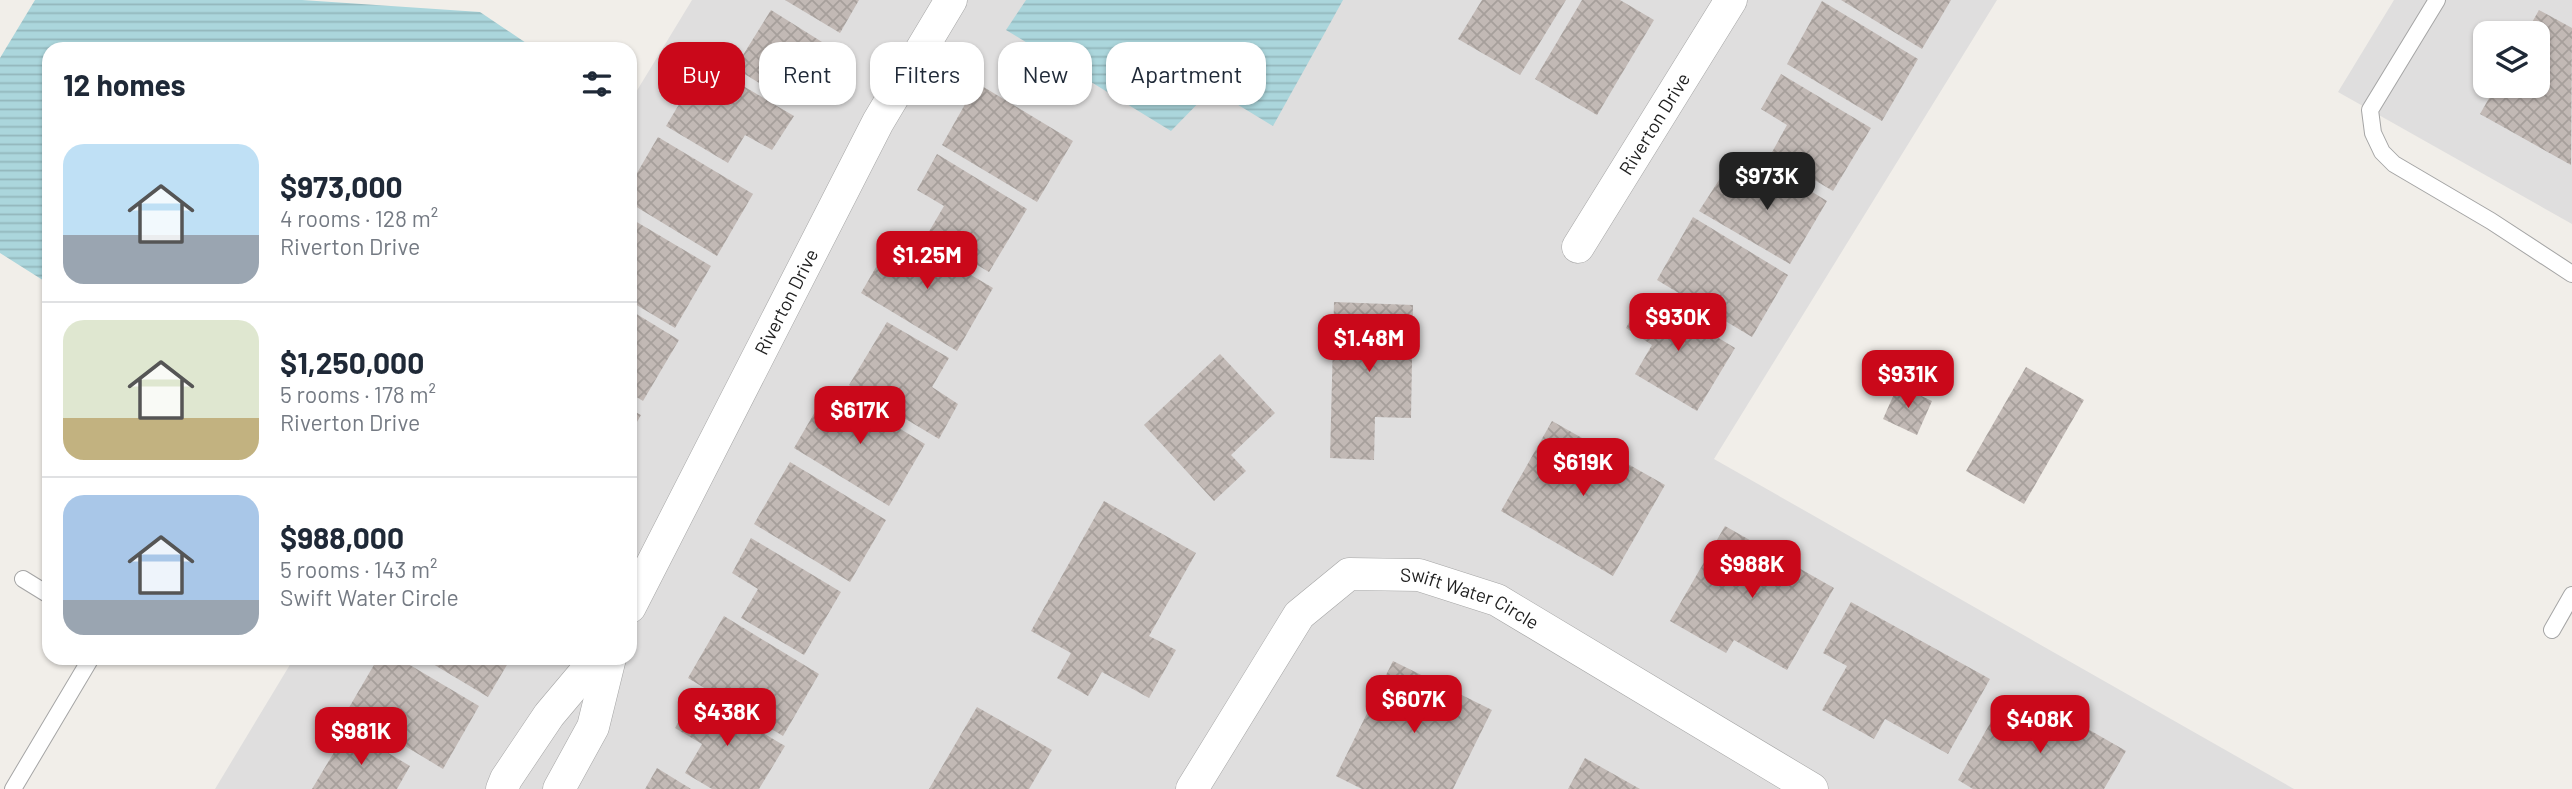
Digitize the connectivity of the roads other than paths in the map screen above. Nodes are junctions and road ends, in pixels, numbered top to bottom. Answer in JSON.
{"nodes":[{"id":1,"x":951,"y":0,"type":"edge"},
{"id":2,"x":1731,"y":0,"type":"edge"},
{"id":3,"x":2437,"y":0,"type":"edge"},
{"id":4,"x":1578,"y":247,"type":"dead end"},
{"id":5,"x":2572,"y":274,"type":"edge"},
{"id":6,"x":23,"y":579,"type":"dead end"},
{"id":7,"x":42,"y":591,"type":"edge"},
{"id":8,"x":637,"y":593,"type":"edge"},
{"id":9,"x":2572,"y":596,"type":"edge"},
{"id":10,"x":2552,"y":630,"type":"dead end"},
{"id":11,"x":87,"y":665,"type":"edge"},
{"id":12,"x":591,"y":665,"type":"edge"},
{"id":13,"x":608,"y":665,"type":"edge"},
{"id":14,"x":1803,"y":787,"type":"edge"},
{"id":15,"x":13,"y":789,"type":"edge"},
{"id":16,"x":502,"y":789,"type":"edge"},
{"id":17,"x":559,"y":789,"type":"edge"},
{"id":18,"x":1192,"y":789,"type":"edge"}],
"edges":[{"from":1,"to":8,"type":"street","name":"Riverton Drive"},
{"from":2,"to":4,"type":"street","name":"Riverton Drive"},
{"from":3,"to":5,"type":"lane"},
{"from":6,"to":7,"type":"lane"},
{"from":9,"to":10,"type":"lane"},
{"from":11,"to":15,"type":"lane"},
{"from":12,"to":16,"type":"street"},
{"from":13,"to":17,"type":"street"},
{"from":14,"to":18,"type":"street","name":"Swift Water Circle"}]}
